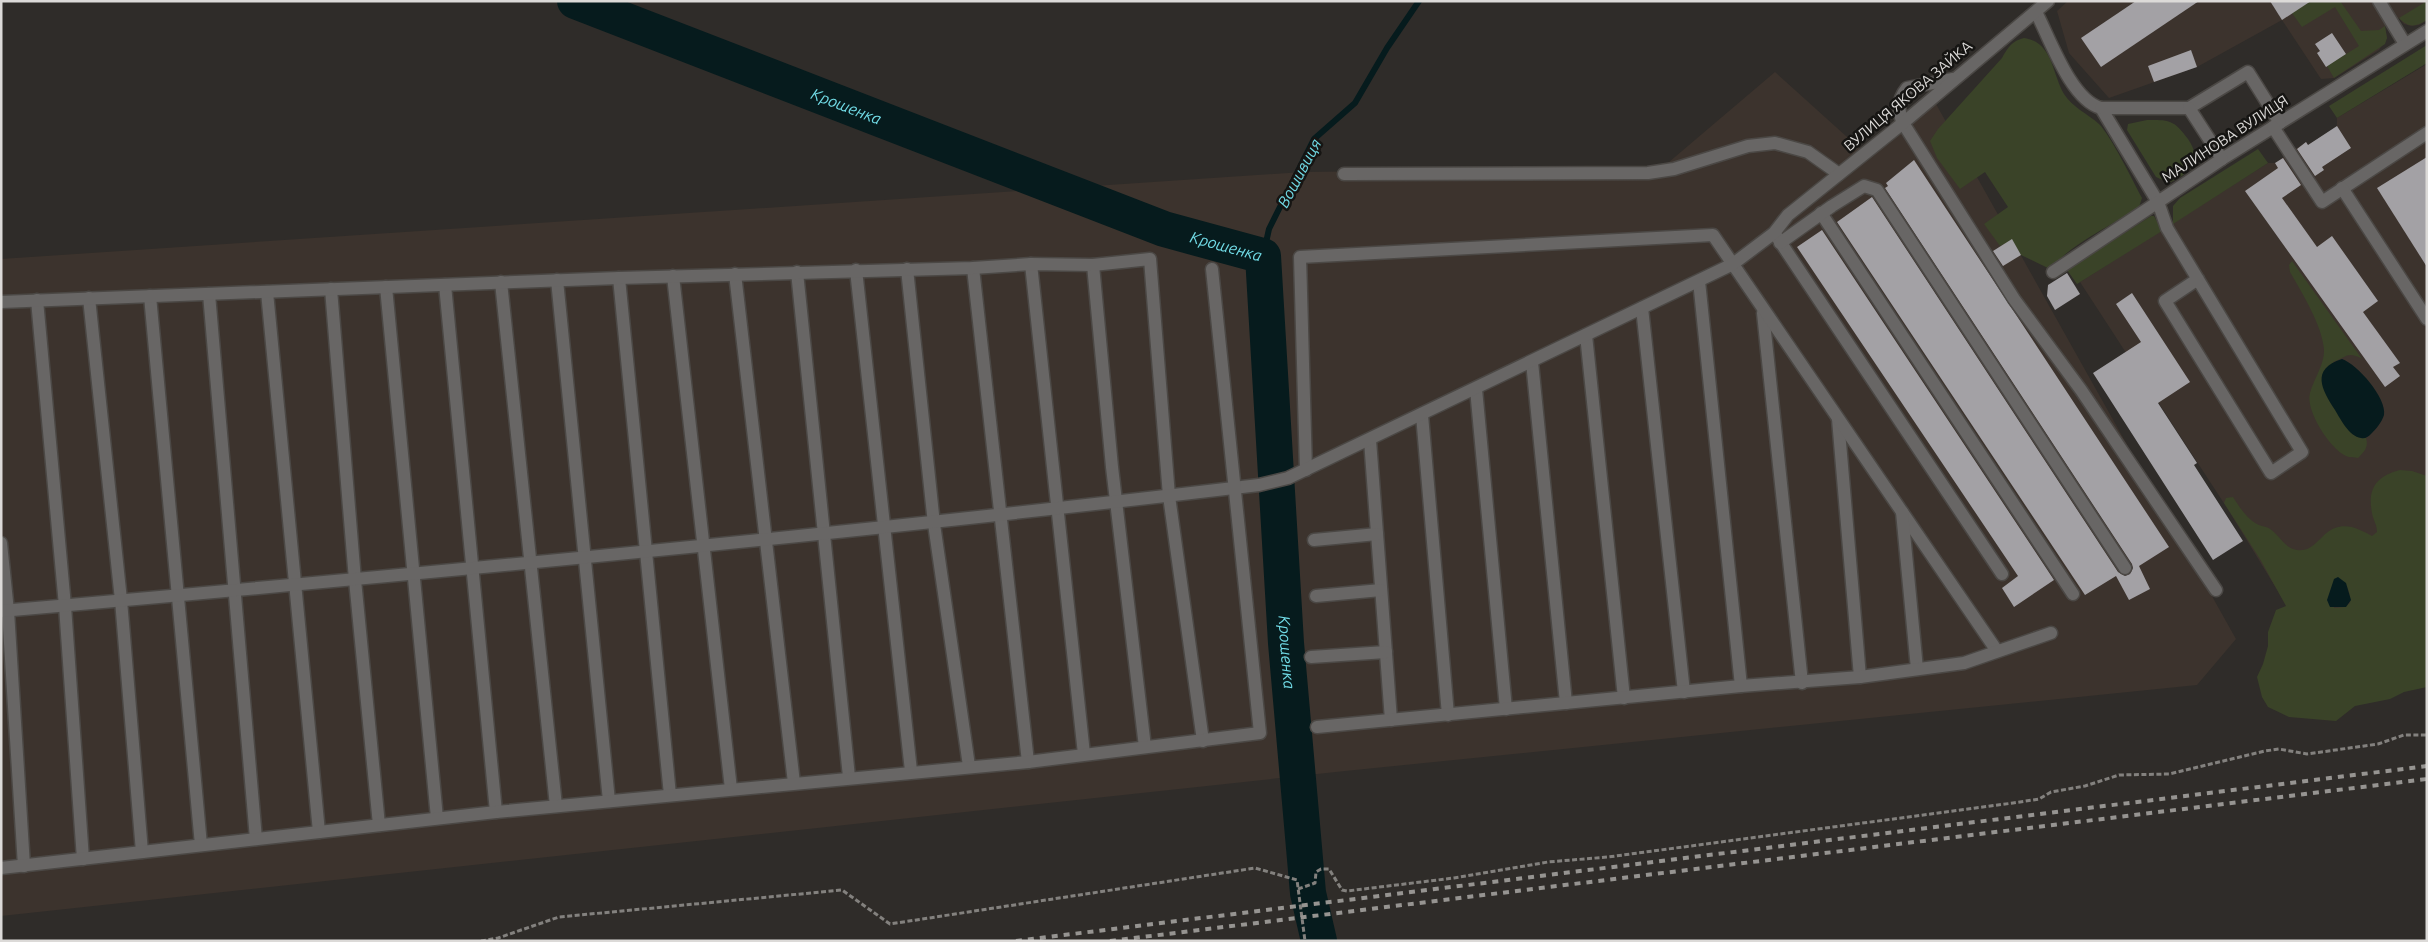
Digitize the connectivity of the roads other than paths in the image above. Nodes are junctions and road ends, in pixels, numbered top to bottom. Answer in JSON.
{"nodes":[{"id":1,"x":2048,"y":1,"type":"edge"},
{"id":2,"x":2379,"y":1,"type":"edge"},
{"id":3,"x":2036,"y":12,"type":"junction"},
{"id":4,"x":2427,"y":31,"type":"edge"},
{"id":5,"x":2405,"y":44,"type":"junction"},
{"id":6,"x":1953,"y":79,"type":"junction"},
{"id":7,"x":2101,"y":108,"type":"junction"},
{"id":8,"x":2189,"y":108,"type":"junction"},
{"id":9,"x":1903,"y":123,"type":"junction"},
{"id":10,"x":2276,"y":125,"type":"junction"},
{"id":11,"x":2427,"y":133,"type":"edge"},
{"id":12,"x":2222,"y":159,"type":"junction"},
{"id":13,"x":1344,"y":174,"type":"dead end"},
{"id":14,"x":1839,"y":174,"type":"junction"},
{"id":15,"x":2342,"y":188,"type":"junction"},
{"id":16,"x":2158,"y":202,"type":"junction"},
{"id":17,"x":1821,"y":213,"type":"junction"},
{"id":18,"x":1777,"y":238,"type":"junction"},
{"id":19,"x":1032,"y":264,"type":"junction"},
{"id":20,"x":1732,"y":264,"type":"junction"},
{"id":21,"x":1093,"y":265,"type":"junction"},
{"id":22,"x":973,"y":268,"type":"junction"},
{"id":23,"x":907,"y":269,"type":"junction"},
{"id":24,"x":1212,"y":269,"type":"dead end"},
{"id":25,"x":856,"y":270,"type":"junction"},
{"id":26,"x":797,"y":272,"type":"junction"},
{"id":27,"x":2054,"y":272,"type":"dead end"},
{"id":28,"x":735,"y":274,"type":"junction"},
{"id":29,"x":673,"y":276,"type":"junction"},
{"id":30,"x":619,"y":278,"type":"junction"},
{"id":31,"x":2198,"y":279,"type":"junction"},
{"id":32,"x":557,"y":280,"type":"junction"},
{"id":33,"x":1699,"y":281,"type":"junction"},
{"id":34,"x":501,"y":282,"type":"junction"},
{"id":35,"x":445,"y":284,"type":"junction"},
{"id":36,"x":386,"y":287,"type":"junction"},
{"id":37,"x":330,"y":289,"type":"junction"},
{"id":38,"x":267,"y":292,"type":"junction"},
{"id":39,"x":209,"y":294,"type":"junction"},
{"id":40,"x":150,"y":296,"type":"junction"},
{"id":41,"x":90,"y":298,"type":"junction"},
{"id":42,"x":38,"y":300,"type":"junction"},
{"id":43,"x":1,"y":302,"type":"edge"},
{"id":44,"x":1642,"y":308,"type":"junction"},
{"id":45,"x":1763,"y":311,"type":"junction"},
{"id":46,"x":2427,"y":320,"type":"edge"},
{"id":47,"x":1586,"y":335,"type":"junction"},
{"id":48,"x":1532,"y":362,"type":"junction"},
{"id":49,"x":1476,"y":389,"type":"junction"},
{"id":50,"x":1422,"y":415,"type":"junction"},
{"id":51,"x":1838,"y":419,"type":"junction"},
{"id":52,"x":1370,"y":440,"type":"junction"},
{"id":53,"x":1306,"y":470,"type":"junction"},
{"id":54,"x":1236,"y":488,"type":"junction"},
{"id":55,"x":1169,"y":496,"type":"junction"},
{"id":56,"x":1116,"y":502,"type":"junction"},
{"id":57,"x":1058,"y":509,"type":"junction"},
{"id":58,"x":1902,"y":510,"type":"junction"},
{"id":59,"x":1000,"y":516,"type":"junction"},
{"id":60,"x":934,"y":524,"type":"junction"},
{"id":61,"x":885,"y":528,"type":"junction"},
{"id":62,"x":824,"y":534,"type":"junction"},
{"id":63,"x":1377,"y":534,"type":"junction"},
{"id":64,"x":1314,"y":540,"type":"dead end"},
{"id":65,"x":766,"y":541,"type":"junction"},
{"id":66,"x":1,"y":543,"type":"edge"},
{"id":67,"x":704,"y":547,"type":"junction"},
{"id":68,"x":645,"y":553,"type":"junction"},
{"id":69,"x":585,"y":559,"type":"junction"},
{"id":70,"x":531,"y":564,"type":"junction"},
{"id":71,"x":2125,"y":568,"type":"dead end"},
{"id":72,"x":471,"y":569,"type":"junction"},
{"id":73,"x":414,"y":574,"type":"junction"},
{"id":74,"x":2002,"y":574,"type":"dead end"},
{"id":75,"x":354,"y":580,"type":"junction"},
{"id":76,"x":294,"y":585,"type":"junction"},
{"id":77,"x":236,"y":590,"type":"junction"},
{"id":78,"x":1381,"y":590,"type":"junction"},
{"id":79,"x":2216,"y":590,"type":"dead end"},
{"id":80,"x":2073,"y":594,"type":"dead end"},
{"id":81,"x":179,"y":595,"type":"junction"},
{"id":82,"x":1316,"y":596,"type":"dead end"},
{"id":83,"x":122,"y":600,"type":"junction"},
{"id":84,"x":65,"y":606,"type":"junction"},
{"id":85,"x":5,"y":611,"type":"edge"},
{"id":86,"x":2052,"y":633,"type":"dead end"},
{"id":87,"x":1997,"y":651,"type":"junction"},
{"id":88,"x":1386,"y":652,"type":"junction"},
{"id":89,"x":1311,"y":657,"type":"dead end"},
{"id":90,"x":1917,"y":668,"type":"junction"},
{"id":91,"x":1860,"y":678,"type":"junction"},
{"id":92,"x":1802,"y":683,"type":"junction"},
{"id":93,"x":1740,"y":686,"type":"junction"},
{"id":94,"x":1684,"y":692,"type":"junction"},
{"id":95,"x":1624,"y":698,"type":"junction"},
{"id":96,"x":1566,"y":703,"type":"junction"},
{"id":97,"x":1506,"y":709,"type":"junction"},
{"id":98,"x":1448,"y":715,"type":"junction"},
{"id":99,"x":1391,"y":720,"type":"junction"},
{"id":100,"x":1317,"y":728,"type":"dead end"},
{"id":101,"x":1203,"y":741,"type":"junction"},
{"id":102,"x":1145,"y":747,"type":"junction"},
{"id":103,"x":1084,"y":754,"type":"junction"},
{"id":104,"x":1028,"y":762,"type":"junction"},
{"id":105,"x":969,"y":766,"type":"junction"},
{"id":106,"x":911,"y":771,"type":"junction"},
{"id":107,"x":849,"y":778,"type":"junction"},
{"id":108,"x":794,"y":783,"type":"junction"},
{"id":109,"x":731,"y":789,"type":"junction"},
{"id":110,"x":670,"y":795,"type":"junction"},
{"id":111,"x":609,"y":801,"type":"junction"},
{"id":112,"x":556,"y":806,"type":"junction"},
{"id":113,"x":496,"y":812,"type":"junction"},
{"id":114,"x":437,"y":818,"type":"junction"},
{"id":115,"x":379,"y":825,"type":"junction"},
{"id":116,"x":319,"y":832,"type":"junction"},
{"id":117,"x":256,"y":839,"type":"junction"},
{"id":118,"x":201,"y":846,"type":"junction"},
{"id":119,"x":142,"y":852,"type":"junction"},
{"id":120,"x":83,"y":859,"type":"junction"},
{"id":121,"x":24,"y":866,"type":"junction"},
{"id":122,"x":1,"y":868,"type":"edge"}],
"edges":[{"from":1,"to":3,"type":"street","name":"ВУЛИЦЯ ЯКОВА ЗАЙКА"},
{"from":2,"to":5,"type":"street"},
{"from":3,"to":6,"type":"street","name":"ВУЛИЦЯ ЯКОВА ЗАЙКА"},
{"from":3,"to":7,"type":"street","name":"МАЛИНОВА ВУЛИЦЯ"},
{"from":4,"to":5,"type":"street","name":"МАЛИНОВА ВУЛИЦЯ"},
{"from":5,"to":10,"type":"street","name":"МАЛИНОВА ВУЛИЦЯ"},
{"from":6,"to":9,"type":"street","name":"ВУЛИЦЯ ЯКОВА ЗАЙКА"},
{"from":6,"to":9,"type":"street"},
{"from":7,"to":8,"type":"street"},
{"from":7,"to":16,"type":"street","name":"МАЛИНОВА ВУЛИЦЯ"},
{"from":8,"to":10,"type":"street"},
{"from":8,"to":12,"type":"street"},
{"from":9,"to":14,"type":"street","name":"ВУЛИЦЯ ЯКОВА ЗАЙКА"},
{"from":9,"to":79,"type":"street"},
{"from":10,"to":12,"type":"street","name":"МАЛИНОВА ВУЛИЦЯ"},
{"from":10,"to":15,"type":"street"},
{"from":11,"to":15,"type":"street"},
{"from":12,"to":16,"type":"street","name":"МАЛИНОВА ВУЛИЦЯ"},
{"from":13,"to":14,"type":"street"},
{"from":14,"to":18,"type":"street","name":"ВУЛИЦЯ ЯКОВА ЗАЙКА"},
{"from":15,"to":46,"type":"street"},
{"from":16,"to":27,"type":"street"},
{"from":16,"to":31,"type":"street"},
{"from":17,"to":18,"type":"street"},
{"from":17,"to":71,"type":"street"},
{"from":17,"to":80,"type":"street"},
{"from":18,"to":20,"type":"street"},
{"from":18,"to":74,"type":"street"},
{"from":19,"to":21,"type":"street"},
{"from":19,"to":22,"type":"street"},
{"from":19,"to":57,"type":"street"},
{"from":20,"to":33,"type":"street"},
{"from":20,"to":45,"type":"street"},
{"from":20,"to":53,"type":"street"},
{"from":21,"to":55,"type":"street"},
{"from":21,"to":56,"type":"street"},
{"from":22,"to":23,"type":"street"},
{"from":22,"to":59,"type":"street"},
{"from":23,"to":25,"type":"street"},
{"from":23,"to":60,"type":"street"},
{"from":24,"to":54,"type":"street"},
{"from":25,"to":26,"type":"street"},
{"from":25,"to":61,"type":"street"},
{"from":26,"to":28,"type":"street"},
{"from":26,"to":62,"type":"street"},
{"from":28,"to":29,"type":"street"},
{"from":28,"to":65,"type":"street"},
{"from":29,"to":30,"type":"street"},
{"from":29,"to":67,"type":"street"},
{"from":30,"to":32,"type":"street"},
{"from":30,"to":68,"type":"street"},
{"from":31,"to":31,"type":"street"},
{"from":32,"to":34,"type":"street"},
{"from":32,"to":69,"type":"street"},
{"from":33,"to":44,"type":"street"},
{"from":33,"to":93,"type":"street"},
{"from":34,"to":35,"type":"street"},
{"from":34,"to":70,"type":"street"},
{"from":35,"to":36,"type":"street"},
{"from":35,"to":72,"type":"street"},
{"from":36,"to":37,"type":"street"},
{"from":36,"to":73,"type":"street"},
{"from":37,"to":38,"type":"street"},
{"from":37,"to":75,"type":"street"},
{"from":38,"to":39,"type":"street"},
{"from":38,"to":76,"type":"street"},
{"from":39,"to":40,"type":"street"},
{"from":39,"to":77,"type":"street"},
{"from":40,"to":41,"type":"street"},
{"from":40,"to":81,"type":"street"},
{"from":41,"to":42,"type":"street"},
{"from":41,"to":83,"type":"street"},
{"from":42,"to":43,"type":"street"},
{"from":42,"to":84,"type":"street"},
{"from":44,"to":47,"type":"street"},
{"from":44,"to":94,"type":"street"},
{"from":45,"to":51,"type":"street"},
{"from":45,"to":92,"type":"street"},
{"from":47,"to":48,"type":"street"},
{"from":47,"to":95,"type":"street"},
{"from":48,"to":49,"type":"street"},
{"from":48,"to":96,"type":"street"},
{"from":49,"to":50,"type":"street"},
{"from":49,"to":97,"type":"street"},
{"from":50,"to":52,"type":"street"},
{"from":50,"to":98,"type":"street"},
{"from":51,"to":58,"type":"street"},
{"from":51,"to":91,"type":"street"},
{"from":52,"to":53,"type":"street"},
{"from":52,"to":63,"type":"street"},
{"from":53,"to":54,"type":"street"},
{"from":54,"to":55,"type":"street"},
{"from":54,"to":101,"type":"street"},
{"from":55,"to":56,"type":"street"},
{"from":55,"to":101,"type":"street"},
{"from":56,"to":57,"type":"street"},
{"from":56,"to":102,"type":"street"},
{"from":57,"to":59,"type":"street"},
{"from":57,"to":103,"type":"street"},
{"from":58,"to":87,"type":"street"},
{"from":58,"to":90,"type":"street"},
{"from":59,"to":60,"type":"street"},
{"from":59,"to":104,"type":"street"},
{"from":60,"to":61,"type":"street"},
{"from":60,"to":105,"type":"street"},
{"from":61,"to":62,"type":"street"},
{"from":61,"to":106,"type":"street"},
{"from":62,"to":65,"type":"street"},
{"from":62,"to":107,"type":"street"},
{"from":63,"to":64,"type":"street"},
{"from":63,"to":78,"type":"street"},
{"from":65,"to":67,"type":"street"},
{"from":65,"to":108,"type":"street"},
{"from":66,"to":85,"type":"street"},
{"from":67,"to":68,"type":"street"},
{"from":67,"to":109,"type":"street"},
{"from":68,"to":69,"type":"street"},
{"from":68,"to":110,"type":"street"},
{"from":69,"to":70,"type":"street"},
{"from":69,"to":111,"type":"street"},
{"from":70,"to":72,"type":"street"},
{"from":70,"to":112,"type":"street"},
{"from":72,"to":73,"type":"street"},
{"from":72,"to":113,"type":"street"},
{"from":73,"to":75,"type":"street"},
{"from":73,"to":114,"type":"street"},
{"from":75,"to":76,"type":"street"},
{"from":75,"to":115,"type":"street"},
{"from":76,"to":77,"type":"street"},
{"from":76,"to":116,"type":"street"},
{"from":77,"to":81,"type":"street"},
{"from":77,"to":117,"type":"street"},
{"from":78,"to":82,"type":"street"},
{"from":78,"to":88,"type":"street"},
{"from":81,"to":83,"type":"street"},
{"from":81,"to":118,"type":"street"},
{"from":83,"to":84,"type":"street"},
{"from":83,"to":119,"type":"street"},
{"from":84,"to":85,"type":"street"},
{"from":84,"to":120,"type":"street"},
{"from":85,"to":121,"type":"street"},
{"from":86,"to":87,"type":"street"},
{"from":87,"to":90,"type":"street"},
{"from":88,"to":89,"type":"street"},
{"from":88,"to":99,"type":"street"},
{"from":90,"to":91,"type":"street"},
{"from":91,"to":92,"type":"street"},
{"from":92,"to":93,"type":"street"},
{"from":93,"to":94,"type":"street"},
{"from":94,"to":95,"type":"street"},
{"from":95,"to":96,"type":"street"},
{"from":96,"to":97,"type":"street"},
{"from":97,"to":98,"type":"street"},
{"from":98,"to":99,"type":"street"},
{"from":99,"to":100,"type":"street"},
{"from":101,"to":102,"type":"street"},
{"from":102,"to":103,"type":"street"},
{"from":103,"to":104,"type":"street"},
{"from":104,"to":105,"type":"street"},
{"from":105,"to":106,"type":"street"},
{"from":106,"to":107,"type":"street"},
{"from":107,"to":108,"type":"street"},
{"from":108,"to":109,"type":"street"},
{"from":109,"to":110,"type":"street"},
{"from":110,"to":111,"type":"street"},
{"from":111,"to":112,"type":"street"},
{"from":112,"to":113,"type":"street"},
{"from":113,"to":114,"type":"street"},
{"from":114,"to":115,"type":"street"},
{"from":115,"to":116,"type":"street"},
{"from":116,"to":117,"type":"street"},
{"from":117,"to":118,"type":"street"},
{"from":118,"to":119,"type":"street"},
{"from":119,"to":120,"type":"street"},
{"from":120,"to":121,"type":"street"},
{"from":121,"to":122,"type":"street"}]}
